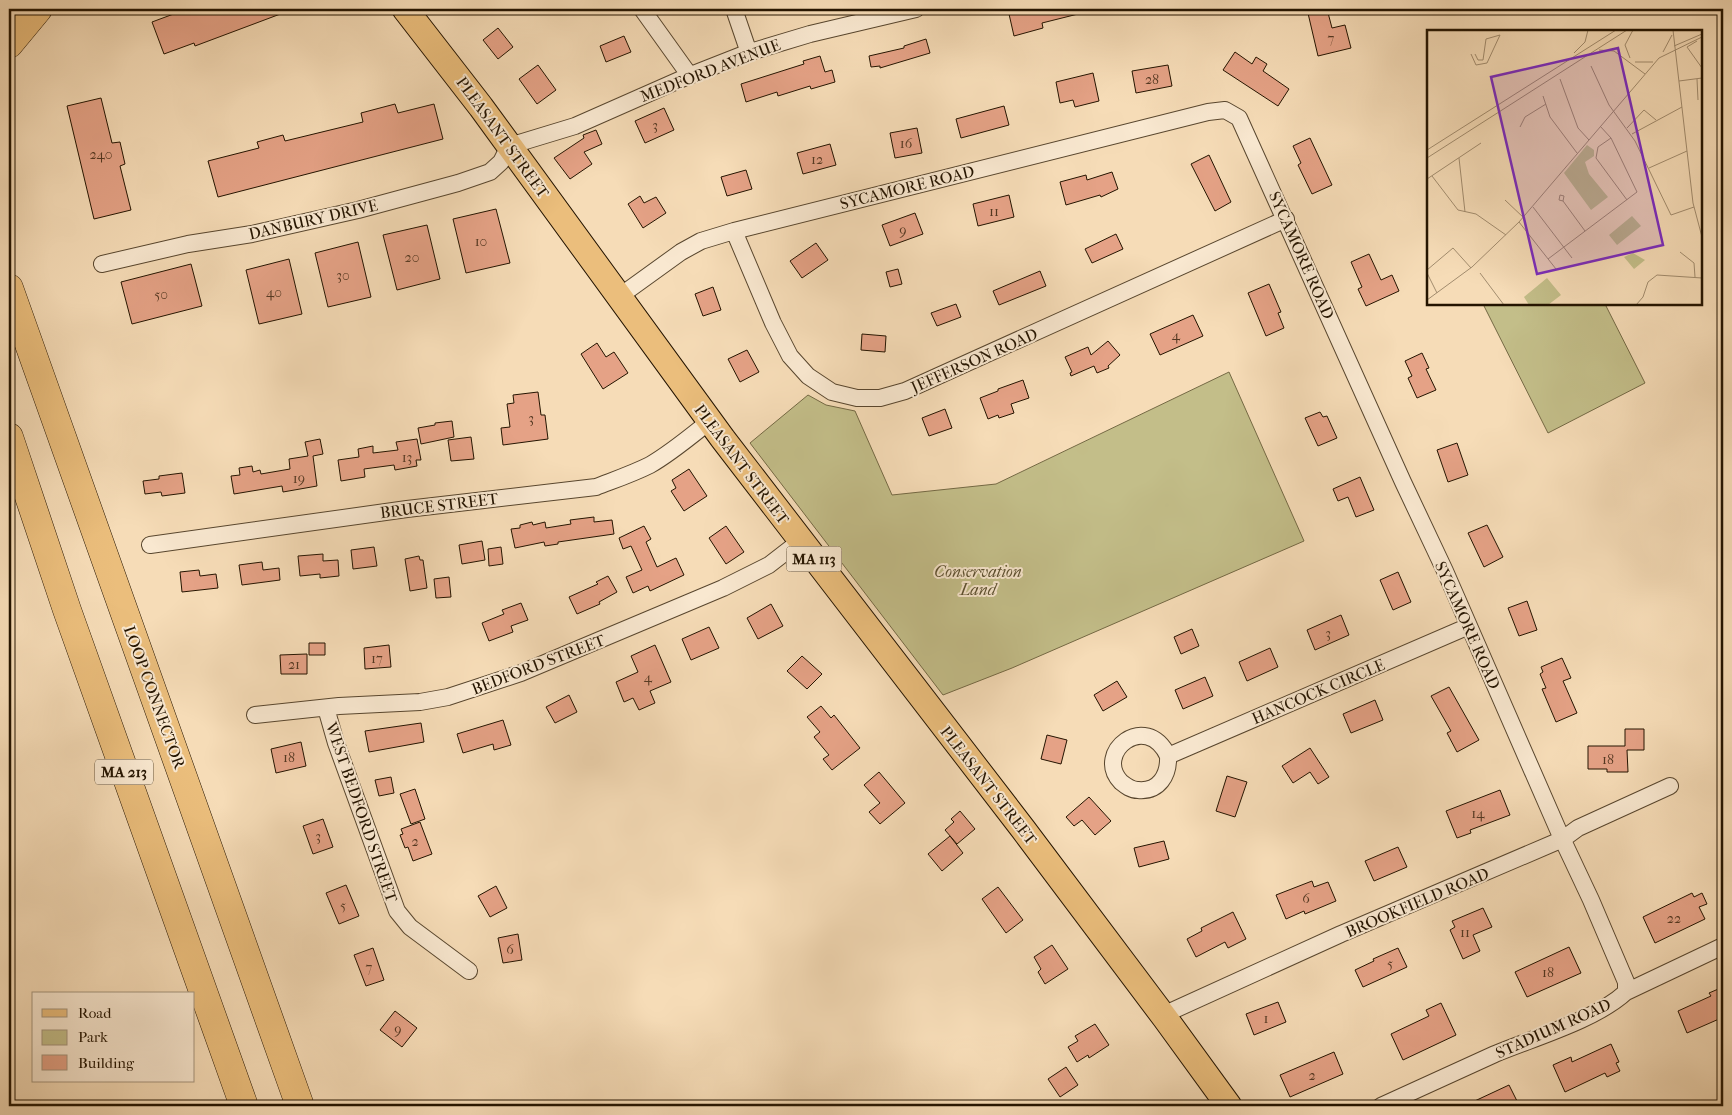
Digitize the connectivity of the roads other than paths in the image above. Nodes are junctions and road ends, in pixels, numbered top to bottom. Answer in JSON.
{"nodes":[{"id":1,"x":38,"y":9,"type":"edge"},
{"id":2,"x":405,"y":9,"type":"edge"},
{"id":3,"x":642,"y":9,"type":"edge"},
{"id":4,"x":734,"y":9,"type":"edge"},
{"id":5,"x":916,"y":9,"type":"edge"},
{"id":6,"x":899,"y":11,"type":"edge"},
{"id":7,"x":9,"y":44,"type":"edge"},
{"id":8,"x":749,"y":53,"type":"junction"},
{"id":9,"x":690,"y":76,"type":"junction"},
{"id":10,"x":509,"y":146,"type":"junction"},
{"id":11,"x":1286,"y":219,"type":"junction"},
{"id":12,"x":734,"y":231,"type":"junction"},
{"id":13,"x":102,"y":264,"type":"dead end"},
{"id":14,"x":9,"y":276,"type":"edge"},
{"id":15,"x":12,"y":296,"type":"edge"},
{"id":16,"x":620,"y":296,"type":"junction"},
{"id":17,"x":710,"y":421,"type":"junction"},
{"id":18,"x":9,"y":437,"type":"edge"},
{"id":19,"x":9,"y":484,"type":"edge"},
{"id":20,"x":800,"y":541,"type":"junction"},
{"id":21,"x":150,"y":545,"type":"dead end"},
{"id":22,"x":67,"y":610,"type":"junction"},
{"id":23,"x":1469,"y":626,"type":"junction"},
{"id":24,"x":326,"y":708,"type":"junction"},
{"id":25,"x":254,"y":715,"type":"dead end"},
{"id":26,"x":1168,"y":756,"type":"dead end"},
{"id":27,"x":1670,"y":786,"type":"dead end"},
{"id":28,"x":1563,"y":839,"type":"junction"},
{"id":29,"x":1723,"y":946,"type":"edge"},
{"id":30,"x":469,"y":972,"type":"dead end"},
{"id":31,"x":1626,"y":992,"type":"junction"},
{"id":32,"x":1163,"y":1015,"type":"junction"},
{"id":33,"x":244,"y":1106,"type":"edge"},
{"id":34,"x":300,"y":1106,"type":"edge"},
{"id":35,"x":1229,"y":1106,"type":"edge"},
{"id":36,"x":1381,"y":1106,"type":"edge"}],
"edges":[{"from":1,"to":7,"type":"highway"},
{"from":2,"to":10,"type":"main road","name":"PLEASANT STREET","number":"MA 113"},
{"from":3,"to":9,"type":"street"},
{"from":4,"to":8,"type":"street"},
{"from":5,"to":6,"type":"street","name":"MEDFORD AVENUE"},
{"from":6,"to":8,"type":"street","name":"MEDFORD AVENUE"},
{"from":8,"to":9,"type":"street","name":"MEDFORD AVENUE"},
{"from":9,"to":10,"type":"street","name":"MEDFORD AVENUE"},
{"from":10,"to":13,"type":"street","name":"DANBURY DRIVE"},
{"from":10,"to":16,"type":"main road","name":"PLEASANT STREET","number":"MA 113"},
{"from":11,"to":12,"type":"street","name":"SYCAMORE ROAD"},
{"from":11,"to":12,"type":"street","name":"JEFFERSON ROAD"},
{"from":11,"to":23,"type":"street","name":"SYCAMORE ROAD"},
{"from":12,"to":16,"type":"street","name":"SYCAMORE ROAD"},
{"from":14,"to":15,"type":"highway","name":"LOOP CONNECTOR"},
{"from":15,"to":34,"type":"highway","name":"LOOP CONNECTOR","number":"MA 213"},
{"from":16,"to":17,"type":"main road","name":"PLEASANT STREET","number":"MA 113"},
{"from":17,"to":20,"type":"main road","name":"PLEASANT STREET","number":"MA 113"},
{"from":17,"to":21,"type":"street","name":"BRUCE STREET"},
{"from":18,"to":22,"type":"highway","number":"MA 213"},
{"from":19,"to":22,"type":"highway"},
{"from":20,"to":24,"type":"street","name":"BEDFORD STREET"},
{"from":20,"to":32,"type":"main road","name":"PLEASANT STREET","number":"MA 113"},
{"from":22,"to":33,"type":"highway","number":"MA 213"},
{"from":23,"to":26,"type":"street","name":"HANCOCK CIRCLE"},
{"from":23,"to":28,"type":"street","name":"SYCAMORE ROAD"},
{"from":24,"to":25,"type":"street","name":"BEDFORD STREET"},
{"from":24,"to":30,"type":"street","name":"WEST BEDFORD STREET"},
{"from":27,"to":28,"type":"street","name":"BROOKFIELD ROAD"},
{"from":28,"to":31,"type":"street","name":"SYCAMORE ROAD"},
{"from":28,"to":32,"type":"street","name":"BROOKFIELD ROAD"},
{"from":29,"to":31,"type":"street","name":"STADIUM ROAD"},
{"from":31,"to":36,"type":"street","name":"STADIUM ROAD"},
{"from":32,"to":35,"type":"main road","name":"PLEASANT STREET","number":"MA 113"}]}
